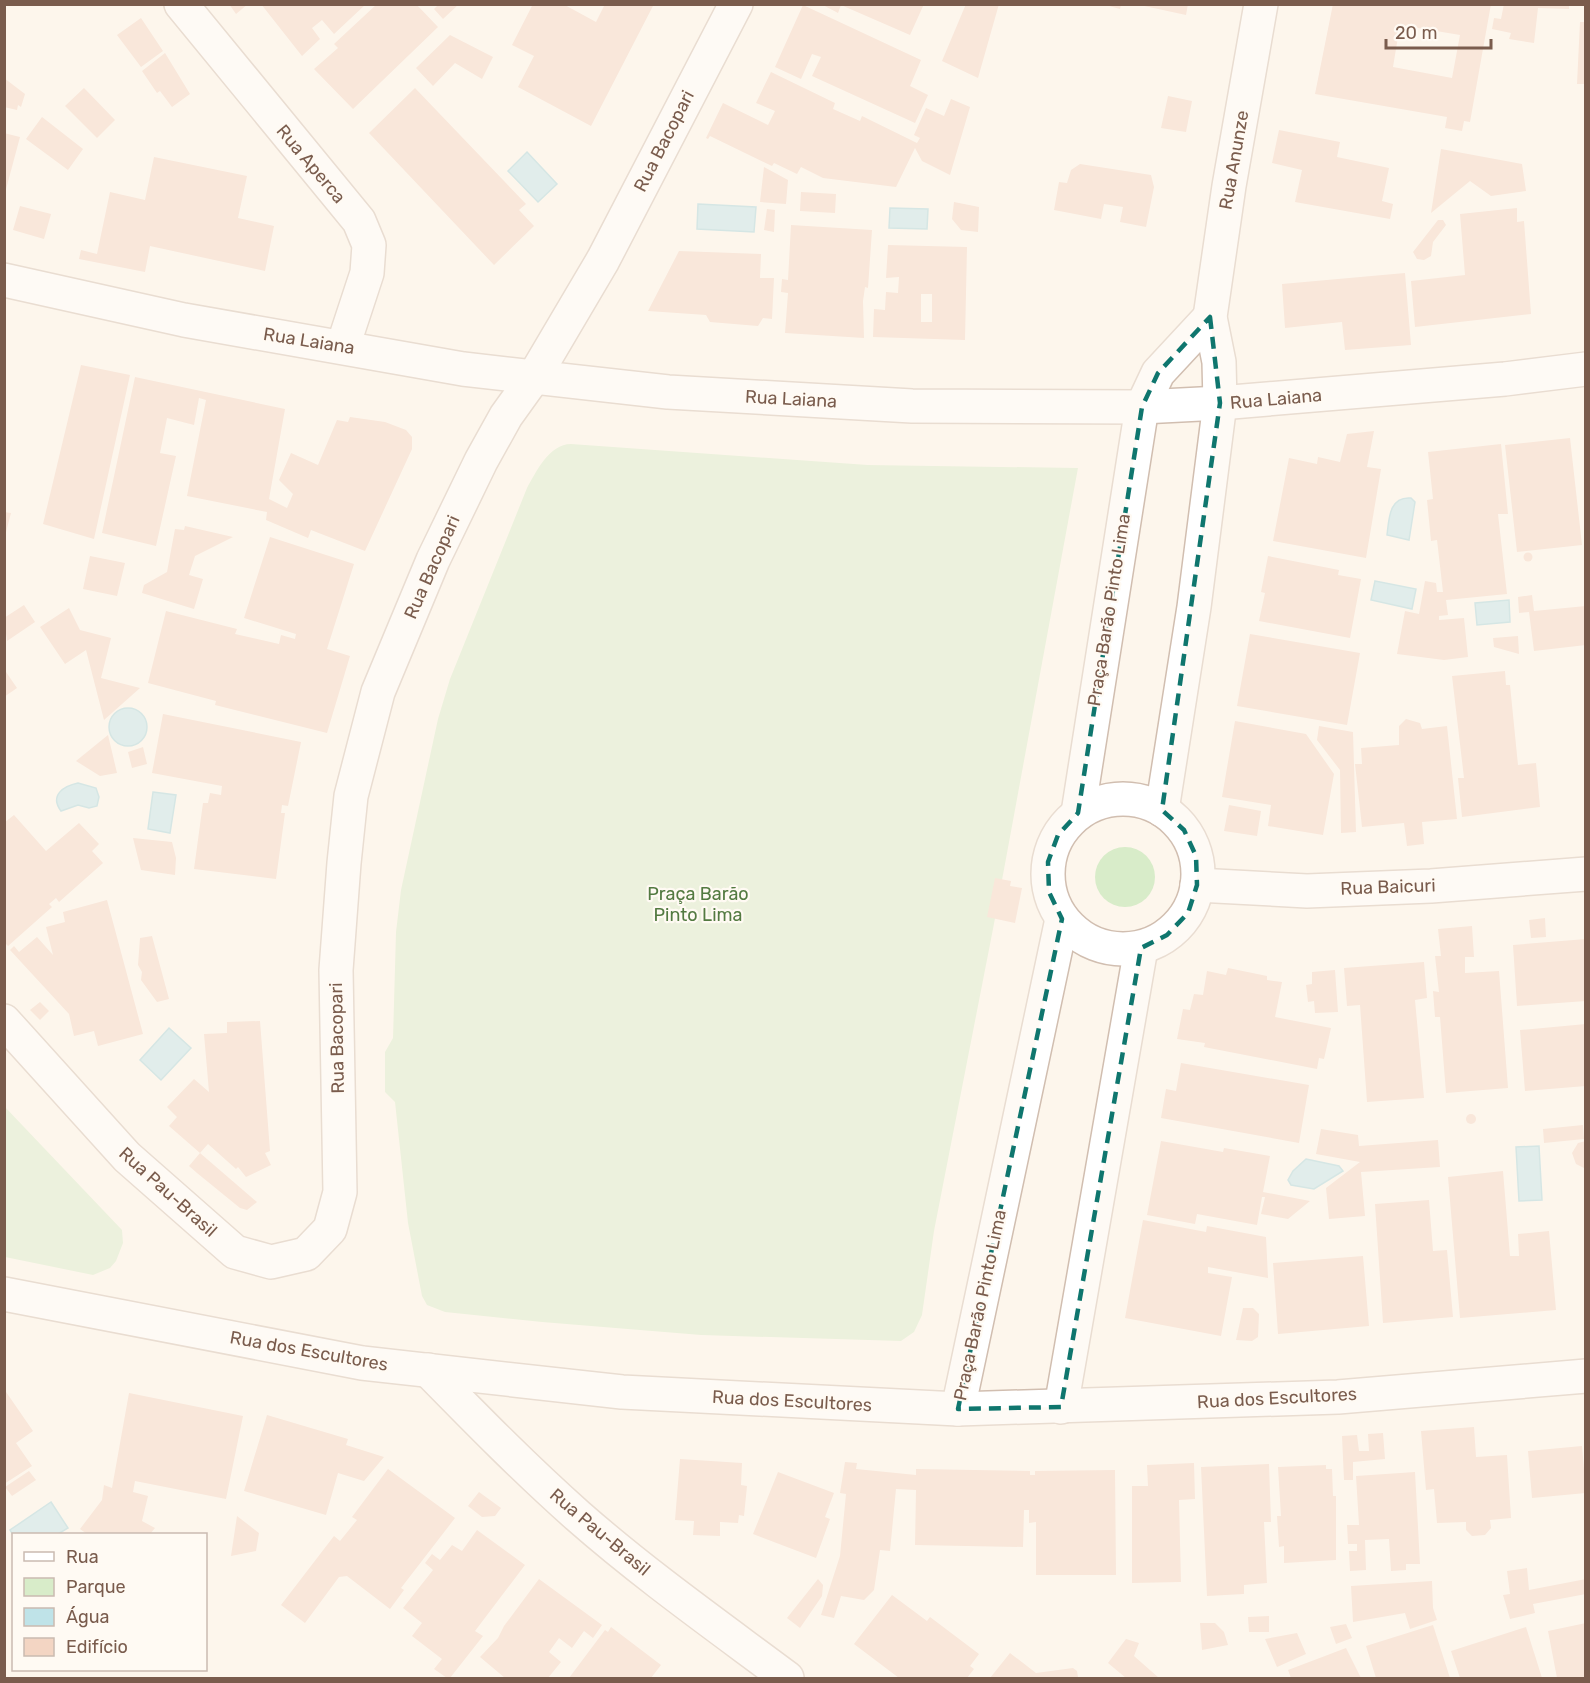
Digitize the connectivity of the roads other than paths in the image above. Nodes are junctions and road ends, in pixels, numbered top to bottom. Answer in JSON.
{"nodes":[{"id":1,"x":181,"y":4,"type":"edge"},
{"id":2,"x":736,"y":4,"type":"edge"},
{"id":3,"x":1261,"y":4,"type":"edge"},
{"id":4,"x":4,"y":280,"type":"edge"},
{"id":5,"x":1210,"y":317,"type":"junction"},
{"id":6,"x":344,"y":346,"type":"junction"},
{"id":7,"x":1586,"y":369,"type":"edge"},
{"id":8,"x":534,"y":377,"type":"junction"},
{"id":9,"x":1220,"y":403,"type":"junction"},
{"id":10,"x":1142,"y":407,"type":"junction"},
{"id":11,"x":1162,"y":810,"type":"junction"},
{"id":12,"x":1078,"y":813,"type":"junction"},
{"id":13,"x":1583,"y":875,"type":"edge"},
{"id":14,"x":1197,"y":885,"type":"junction"},
{"id":15,"x":1062,"y":919,"type":"junction"},
{"id":16,"x":1141,"y":948,"type":"junction"},
{"id":17,"x":4,"y":1021,"type":"edge"},
{"id":18,"x":340,"y":1192,"type":"joint"},
{"id":19,"x":4,"y":1294,"type":"edge"},
{"id":20,"x":428,"y":1370,"type":"junction"},
{"id":21,"x":1586,"y":1376,"type":"edge"},
{"id":22,"x":1061,"y":1407,"type":"junction"},
{"id":23,"x":958,"y":1409,"type":"junction"},
{"id":24,"x":787,"y":1678,"type":"edge"}],
"edges":[{"from":1,"to":6,"type":"street","name":"Rua Aperca"},
{"from":2,"to":8,"type":"street","name":"Rua Bacopari"},
{"from":3,"to":5,"type":"street","name":"Rua Anunze"},
{"from":4,"to":6,"type":"street","name":"Rua Laiana"},
{"from":5,"to":9,"type":"street","name":"Rua Anunze"},
{"from":5,"to":10,"type":"street"},
{"from":6,"to":8,"type":"street","name":"Rua Laiana"},
{"from":7,"to":9,"type":"street","name":"Rua Laiana"},
{"from":8,"to":10,"type":"street","name":"Rua Laiana"},
{"from":8,"to":18,"type":"street","name":"Rua Bacopari"},
{"from":9,"to":10,"type":"street","name":"Rua Laiana"},
{"from":9,"to":11,"type":"street"},
{"from":10,"to":12,"type":"street","name":"Praça Barão Pinto Lima"},
{"from":11,"to":12,"type":"street"},
{"from":11,"to":14,"type":"street"},
{"from":12,"to":15,"type":"street"},
{"from":13,"to":14,"type":"street","name":"Rua Baicuri"},
{"from":14,"to":16,"type":"street"},
{"from":15,"to":16,"type":"street"},
{"from":15,"to":23,"type":"street","name":"Praça Barão Pinto Lima"},
{"from":16,"to":22,"type":"street"},
{"from":17,"to":18,"type":"street","name":"Rua Pau-Brasil"},
{"from":19,"to":20,"type":"street","name":"Rua dos Escultores"},
{"from":20,"to":23,"type":"street","name":"Rua dos Escultores"},
{"from":20,"to":24,"type":"street","name":"Rua Pau-Brasil"},
{"from":21,"to":22,"type":"street","name":"Rua dos Escultores"},
{"from":22,"to":23,"type":"street","name":"Rua dos Escultores"}]}
